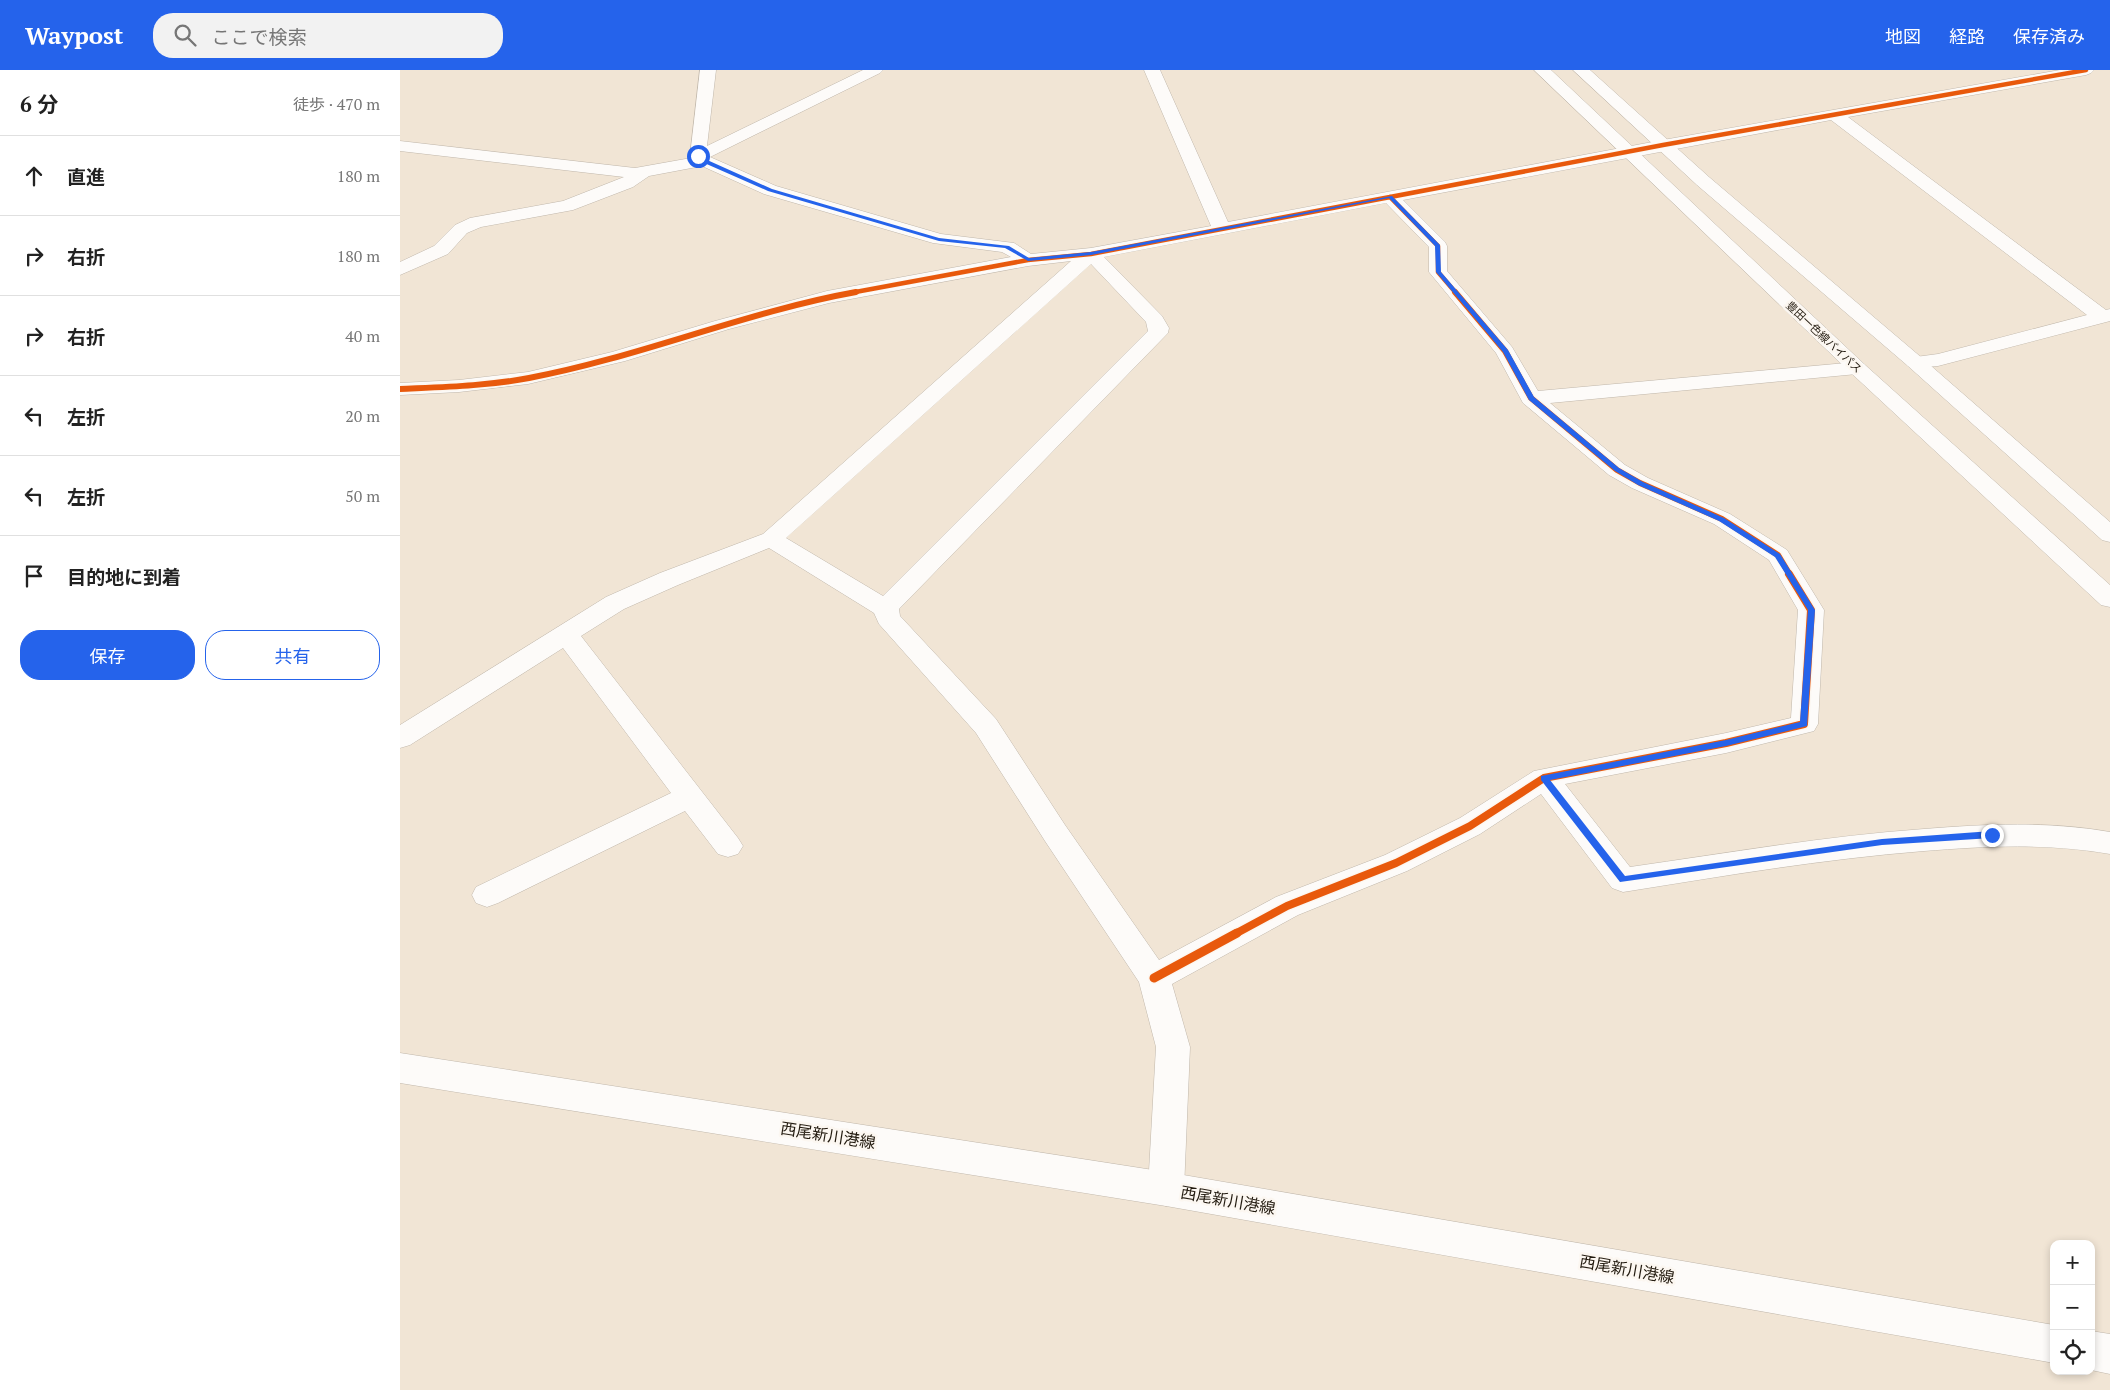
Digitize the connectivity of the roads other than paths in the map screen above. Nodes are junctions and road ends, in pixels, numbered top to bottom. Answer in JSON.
{"nodes":[{"id":1,"x":708,"y":70,"type":"edge"},
{"id":2,"x":875,"y":70,"type":"edge"},
{"id":3,"x":1152,"y":70,"type":"edge"},
{"id":4,"x":1542,"y":70,"type":"edge"},
{"id":5,"x":1582,"y":70,"type":"edge"},
{"id":6,"x":2086,"y":70,"type":"edge"},
{"id":7,"x":1835,"y":116,"type":"junction"},
{"id":8,"x":1663,"y":145,"type":"junction"},
{"id":9,"x":400,"y":146,"type":"edge"},
{"id":10,"x":1627,"y":152,"type":"junction"},
{"id":11,"x":701,"y":159,"type":"junction"},
{"id":12,"x":644,"y":172,"type":"junction"},
{"id":13,"x":1390,"y":197,"type":"junction"},
{"id":14,"x":1222,"y":229,"type":"junction"},
{"id":15,"x":1091,"y":254,"type":"junction"},
{"id":16,"x":1028,"y":260,"type":"junction"},
{"id":17,"x":400,"y":269,"type":"edge"},
{"id":18,"x":2106,"y":316,"type":"edge"},
{"id":19,"x":1916,"y":362,"type":"junction"},
{"id":20,"x":1858,"y":368,"type":"junction"},
{"id":21,"x":400,"y":389,"type":"edge"},
{"id":22,"x":1531,"y":398,"type":"junction"},
{"id":23,"x":2110,"y":535,"type":"edge"},
{"id":24,"x":771,"y":539,"type":"junction"},
{"id":25,"x":2110,"y":599,"type":"edge"},
{"id":26,"x":886,"y":609,"type":"junction"},
{"id":27,"x":566,"y":634,"type":"junction"},
{"id":28,"x":400,"y":738,"type":"edge"},
{"id":29,"x":1544,"y":778,"type":"junction"},
{"id":30,"x":690,"y":796,"type":"junction"},
{"id":31,"x":2110,"y":843,"type":"edge"},
{"id":32,"x":728,"y":846,"type":"dead end"},
{"id":33,"x":487,"y":895,"type":"dead end"},
{"id":34,"x":1154,"y":978,"type":"junction"},
{"id":35,"x":400,"y":1068,"type":"edge"},
{"id":36,"x":1166,"y":1189,"type":"junction"},
{"id":37,"x":2050,"y":1343,"type":"edge"},
{"id":38,"x":2095,"y":1351,"type":"edge"},
{"id":39,"x":2110,"y":1354,"type":"edge"}],
"edges":[{"from":1,"to":11,"type":"street"},
{"from":2,"to":11,"type":"street"},
{"from":3,"to":14,"type":"street"},
{"from":4,"to":10,"type":"street","name":"豊田一色線バイパス"},
{"from":5,"to":8,"type":"street"},
{"from":6,"to":7,"type":"street"},
{"from":7,"to":8,"type":"street"},
{"from":7,"to":18,"type":"street"},
{"from":8,"to":10,"type":"street"},
{"from":8,"to":19,"type":"street"},
{"from":9,"to":12,"type":"street"},
{"from":10,"to":13,"type":"street"},
{"from":10,"to":20,"type":"street","name":"豊田一色線バイパス"},
{"from":11,"to":12,"type":"street"},
{"from":11,"to":16,"type":"street"},
{"from":12,"to":17,"type":"street"},
{"from":13,"to":14,"type":"street"},
{"from":13,"to":22,"type":"street"},
{"from":14,"to":15,"type":"street"},
{"from":15,"to":16,"type":"street"},
{"from":15,"to":24,"type":"street"},
{"from":15,"to":26,"type":"street"},
{"from":16,"to":21,"type":"street"},
{"from":18,"to":19,"type":"street"},
{"from":19,"to":23,"type":"street"},
{"from":20,"to":22,"type":"street"},
{"from":20,"to":25,"type":"street","name":"豊田一色線バイパス"},
{"from":22,"to":29,"type":"street"},
{"from":24,"to":26,"type":"street"},
{"from":24,"to":27,"type":"street"},
{"from":26,"to":34,"type":"street"},
{"from":27,"to":28,"type":"street"},
{"from":27,"to":30,"type":"street"},
{"from":29,"to":31,"type":"street"},
{"from":29,"to":34,"type":"street"},
{"from":30,"to":32,"type":"street"},
{"from":30,"to":33,"type":"street"},
{"from":34,"to":36,"type":"street"},
{"from":35,"to":36,"type":"street","name":"西尾新川港線"},
{"from":36,"to":37,"type":"street","name":"西尾新川港線"},
{"from":38,"to":39,"type":"street"}]}
